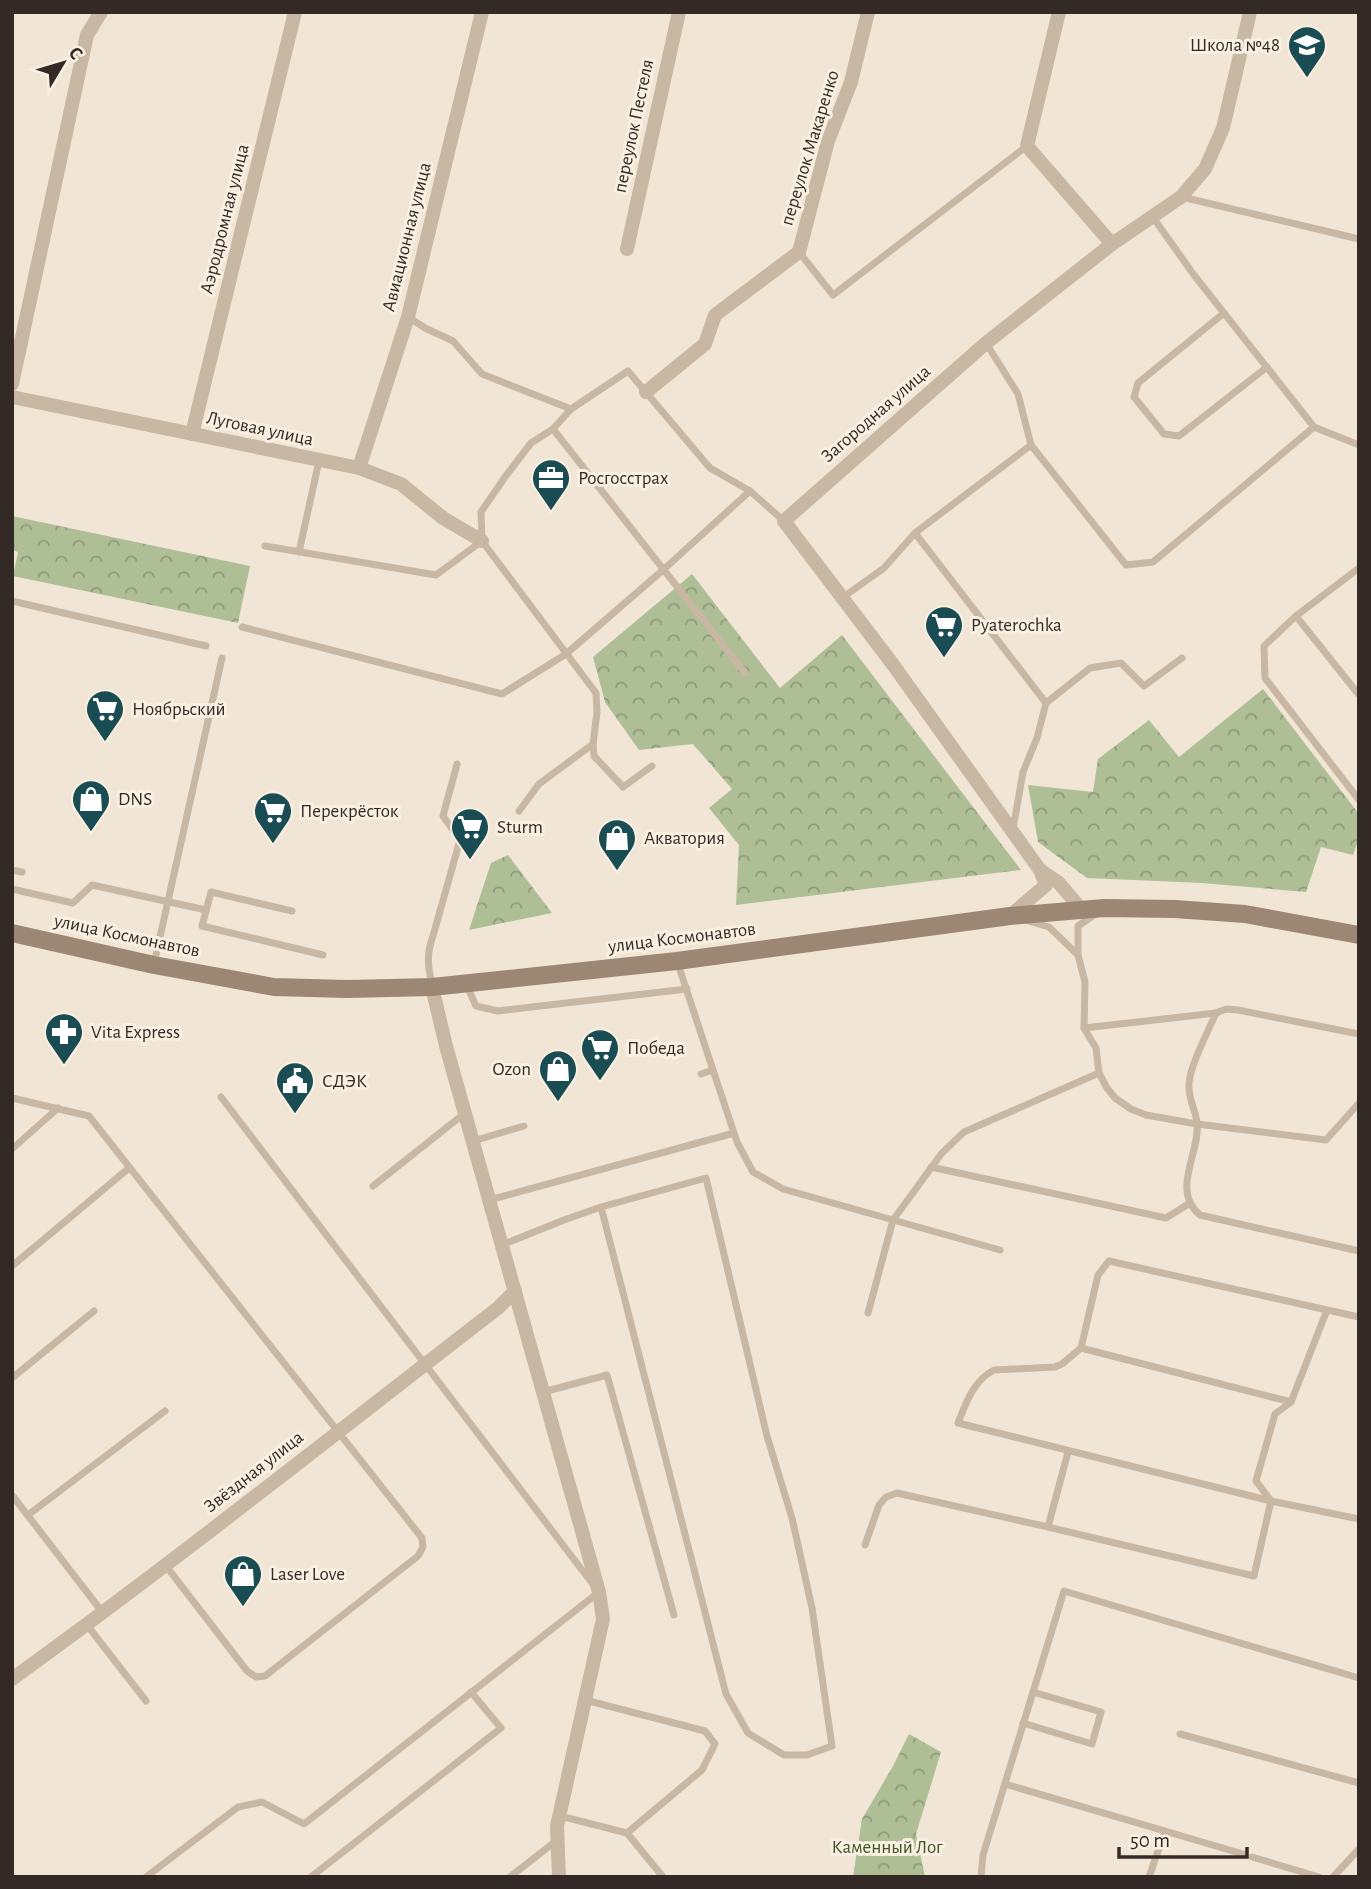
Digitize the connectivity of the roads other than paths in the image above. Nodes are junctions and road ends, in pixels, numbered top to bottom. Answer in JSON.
{"nodes":[{"id":1,"x":101,"y":12,"type":"edge"},
{"id":2,"x":295,"y":12,"type":"edge"},
{"id":3,"x":482,"y":12,"type":"edge"},
{"id":4,"x":679,"y":12,"type":"edge"},
{"id":5,"x":868,"y":12,"type":"edge"},
{"id":6,"x":1059,"y":12,"type":"edge"},
{"id":7,"x":1250,"y":12,"type":"edge"},
{"id":8,"x":1027,"y":146,"type":"junction"},
{"id":9,"x":1181,"y":197,"type":"junction"},
{"id":10,"x":1152,"y":216,"type":"junction"},
{"id":11,"x":1359,"y":239,"type":"edge"},
{"id":12,"x":1112,"y":244,"type":"junction"},
{"id":13,"x":626,"y":249,"type":"dead end"},
{"id":14,"x":799,"y":252,"type":"junction"},
{"id":15,"x":1224,"y":313,"type":"junction"},
{"id":16,"x":408,"y":317,"type":"junction"},
{"id":17,"x":986,"y":343,"type":"junction"},
{"id":18,"x":1267,"y":367,"type":"junction"},
{"id":19,"x":12,"y":384,"type":"edge"},
{"id":20,"x":646,"y":392,"type":"junction"},
{"id":21,"x":12,"y":397,"type":"edge"},
{"id":22,"x":571,"y":409,"type":"junction"},
{"id":23,"x":1314,"y":427,"type":"junction"},
{"id":24,"x":553,"y":429,"type":"junction"},
{"id":25,"x":191,"y":434,"type":"junction"},
{"id":26,"x":1031,"y":445,"type":"junction"},
{"id":27,"x":1359,"y":445,"type":"edge"},
{"id":28,"x":319,"y":461,"type":"junction"},
{"id":29,"x":359,"y":468,"type":"junction"},
{"id":30,"x":750,"y":491,"type":"junction"},
{"id":31,"x":784,"y":521,"type":"junction"},
{"id":32,"x":915,"y":533,"type":"junction"},
{"id":33,"x":482,"y":541,"type":"junction"},
{"id":34,"x":265,"y":546,"type":"dead end"},
{"id":35,"x":299,"y":552,"type":"junction"},
{"id":36,"x":1359,"y":568,"type":"edge"},
{"id":37,"x":663,"y":570,"type":"junction"},
{"id":38,"x":842,"y":598,"type":"junction"},
{"id":39,"x":12,"y":601,"type":"edge"},
{"id":40,"x":1296,"y":616,"type":"junction"},
{"id":41,"x":242,"y":627,"type":"dead end"},
{"id":42,"x":206,"y":646,"type":"dead end"},
{"id":43,"x":566,"y":654,"type":"junction"},
{"id":44,"x":222,"y":658,"type":"dead end"},
{"id":45,"x":1182,"y":658,"type":"dead end"},
{"id":46,"x":745,"y":673,"type":"dead end"},
{"id":47,"x":1359,"y":695,"type":"edge"},
{"id":48,"x":1046,"y":703,"type":"junction"},
{"id":49,"x":593,"y":744,"type":"junction"},
{"id":50,"x":457,"y":764,"type":"dead end"},
{"id":51,"x":652,"y":765,"type":"dead end"},
{"id":52,"x":1359,"y":800,"type":"edge"},
{"id":53,"x":519,"y":811,"type":"dead end"},
{"id":54,"x":1013,"y":831,"type":"junction"},
{"id":55,"x":12,"y":870,"type":"edge"},
{"id":56,"x":1041,"y":870,"type":"junction"},
{"id":57,"x":22,"y":872,"type":"dead end"},
{"id":58,"x":12,"y":889,"type":"edge"},
{"id":59,"x":167,"y":901,"type":"junction"},
{"id":60,"x":1104,"y":908,"type":"junction"},
{"id":61,"x":1081,"y":909,"type":"junction"},
{"id":62,"x":206,"y":910,"type":"junction"},
{"id":63,"x":292,"y":911,"type":"dead end"},
{"id":64,"x":1010,"y":916,"type":"junction"},
{"id":65,"x":12,"y":933,"type":"edge"},
{"id":66,"x":1359,"y":934,"type":"edge"},
{"id":67,"x":323,"y":955,"type":"dead end"},
{"id":68,"x":1078,"y":955,"type":"junction"},
{"id":69,"x":677,"y":961,"type":"junction"},
{"id":70,"x":153,"y":965,"type":"junction"},
{"id":71,"x":465,"y":984,"type":"junction"},
{"id":72,"x":432,"y":987,"type":"junction"},
{"id":73,"x":687,"y":989,"type":"junction"},
{"id":74,"x":1216,"y":1013,"type":"junction"},
{"id":75,"x":1084,"y":1028,"type":"junction"},
{"id":76,"x":1359,"y":1034,"type":"edge"},
{"id":77,"x":713,"y":1070,"type":"junction"},
{"id":78,"x":1099,"y":1073,"type":"junction"},
{"id":79,"x":701,"y":1074,"type":"dead end"},
{"id":80,"x":221,"y":1097,"type":"dead end"},
{"id":81,"x":12,"y":1098,"type":"edge"},
{"id":82,"x":1359,"y":1103,"type":"edge"},
{"id":83,"x":58,"y":1108,"type":"junction"},
{"id":84,"x":465,"y":1113,"type":"junction"},
{"id":85,"x":1198,"y":1124,"type":"junction"},
{"id":86,"x":524,"y":1126,"type":"dead end"},
{"id":87,"x":734,"y":1133,"type":"junction"},
{"id":88,"x":473,"y":1141,"type":"junction"},
{"id":89,"x":12,"y":1149,"type":"edge"},
{"id":90,"x":931,"y":1167,"type":"junction"},
{"id":91,"x":129,"y":1168,"type":"junction"},
{"id":92,"x":373,"y":1186,"type":"dead end"},
{"id":93,"x":489,"y":1200,"type":"junction"},
{"id":94,"x":1190,"y":1203,"type":"junction"},
{"id":95,"x":601,"y":1208,"type":"junction"},
{"id":96,"x":893,"y":1220,"type":"junction"},
{"id":97,"x":502,"y":1245,"type":"junction"},
{"id":98,"x":1000,"y":1250,"type":"dead end"},
{"id":99,"x":1359,"y":1251,"type":"edge"},
{"id":100,"x":12,"y":1266,"type":"edge"},
{"id":101,"x":515,"y":1291,"type":"junction"},
{"id":102,"x":1327,"y":1310,"type":"junction"},
{"id":103,"x":94,"y":1311,"type":"dead end"},
{"id":104,"x":868,"y":1313,"type":"dead end"},
{"id":105,"x":1359,"y":1317,"type":"edge"},
{"id":106,"x":1081,"y":1348,"type":"junction"},
{"id":107,"x":425,"y":1364,"type":"junction"},
{"id":108,"x":12,"y":1378,"type":"edge"},
{"id":109,"x":543,"y":1392,"type":"junction"},
{"id":110,"x":1291,"y":1402,"type":"junction"},
{"id":111,"x":165,"y":1411,"type":"dead end"},
{"id":112,"x":338,"y":1431,"type":"junction"},
{"id":113,"x":1068,"y":1452,"type":"junction"},
{"id":114,"x":12,"y":1495,"type":"edge"},
{"id":115,"x":1271,"y":1501,"type":"junction"},
{"id":116,"x":27,"y":1515,"type":"junction"},
{"id":117,"x":1359,"y":1519,"type":"edge"},
{"id":118,"x":1048,"y":1527,"type":"junction"},
{"id":119,"x":865,"y":1545,"type":"dead end"},
{"id":120,"x":165,"y":1565,"type":"junction"},
{"id":121,"x":599,"y":1592,"type":"junction"},
{"id":122,"x":103,"y":1613,"type":"junction"},
{"id":123,"x":674,"y":1615,"type":"dead end"},
{"id":124,"x":87,"y":1625,"type":"junction"},
{"id":125,"x":1359,"y":1678,"type":"edge"},
{"id":126,"x":12,"y":1679,"type":"edge"},
{"id":127,"x":471,"y":1692,"type":"junction"},
{"id":128,"x":1033,"y":1692,"type":"junction"},
{"id":129,"x":585,"y":1700,"type":"junction"},
{"id":130,"x":146,"y":1701,"type":"dead end"},
{"id":131,"x":1023,"y":1723,"type":"junction"},
{"id":132,"x":1180,"y":1734,"type":"dead end"},
{"id":133,"x":1359,"y":1783,"type":"edge"},
{"id":134,"x":1004,"y":1784,"type":"junction"},
{"id":135,"x":559,"y":1816,"type":"junction"},
{"id":136,"x":1165,"y":1831,"type":"junction"},
{"id":137,"x":626,"y":1833,"type":"junction"},
{"id":138,"x":558,"y":1840,"type":"junction"},
{"id":139,"x":1359,"y":1849,"type":"edge"},
{"id":140,"x":146,"y":1877,"type":"edge"},
{"id":141,"x":311,"y":1877,"type":"edge"},
{"id":142,"x":510,"y":1877,"type":"edge"},
{"id":143,"x":559,"y":1877,"type":"edge"},
{"id":144,"x":663,"y":1877,"type":"edge"},
{"id":145,"x":981,"y":1877,"type":"edge"},
{"id":146,"x":1149,"y":1877,"type":"edge"},
{"id":147,"x":1320,"y":1877,"type":"edge"},
{"id":148,"x":1333,"y":1877,"type":"edge"}],
"edges":[{"from":1,"to":19,"type":"street"},
{"from":2,"to":25,"type":"street","name":"Аэродромная улица"},
{"from":3,"to":16,"type":"street","name":"Авиационная улица"},
{"from":4,"to":13,"type":"street","name":"переулок Пестеля"},
{"from":5,"to":14,"type":"street","name":"переулок Макаренко"},
{"from":6,"to":8,"type":"street"},
{"from":7,"to":9,"type":"street","name":"Загородная улица"},
{"from":8,"to":12,"type":"street"},
{"from":8,"to":14,"type":"lane"},
{"from":9,"to":10,"type":"street","name":"Загородная улица"},
{"from":9,"to":11,"type":"lane"},
{"from":10,"to":12,"type":"street","name":"Загородная улица"},
{"from":10,"to":15,"type":"lane"},
{"from":12,"to":17,"type":"street","name":"Загородная улица"},
{"from":14,"to":20,"type":"street","name":"переулок Макаренко"},
{"from":15,"to":18,"type":"lane"},
{"from":15,"to":18,"type":"lane"},
{"from":16,"to":22,"type":"lane"},
{"from":16,"to":29,"type":"street","name":"Авиационная улица"},
{"from":17,"to":26,"type":"lane"},
{"from":17,"to":31,"type":"street","name":"Загородная улица"},
{"from":18,"to":23,"type":"lane"},
{"from":20,"to":22,"type":"lane"},
{"from":20,"to":30,"type":"lane"},
{"from":21,"to":25,"type":"street","name":"Луговая улица"},
{"from":22,"to":24,"type":"lane"},
{"from":23,"to":26,"type":"lane"},
{"from":23,"to":27,"type":"lane"},
{"from":24,"to":33,"type":"lane"},
{"from":24,"to":37,"type":"lane"},
{"from":25,"to":28,"type":"street","name":"Луговая улица"},
{"from":26,"to":32,"type":"lane"},
{"from":28,"to":29,"type":"street","name":"Луговая улица"},
{"from":28,"to":35,"type":"lane"},
{"from":29,"to":33,"type":"street","name":"Луговая улица"},
{"from":30,"to":31,"type":"lane"},
{"from":30,"to":37,"type":"lane"},
{"from":31,"to":38,"type":"street"},
{"from":32,"to":38,"type":"lane"},
{"from":32,"to":48,"type":"lane"},
{"from":33,"to":35,"type":"lane"},
{"from":33,"to":43,"type":"lane"},
{"from":34,"to":35,"type":"lane"},
{"from":36,"to":40,"type":"lane"},
{"from":37,"to":43,"type":"lane"},
{"from":37,"to":46,"type":"lane"},
{"from":38,"to":54,"type":"street"},
{"from":39,"to":42,"type":"lane"},
{"from":40,"to":47,"type":"lane"},
{"from":40,"to":52,"type":"lane"},
{"from":41,"to":43,"type":"lane"},
{"from":43,"to":49,"type":"lane"},
{"from":44,"to":59,"type":"lane"},
{"from":45,"to":48,"type":"lane"},
{"from":48,"to":54,"type":"lane"},
{"from":49,"to":51,"type":"lane"},
{"from":49,"to":53,"type":"lane"},
{"from":50,"to":72,"type":"lane"},
{"from":54,"to":56,"type":"street"},
{"from":55,"to":57,"type":"lane"},
{"from":56,"to":61,"type":"street"},
{"from":56,"to":64,"type":"street"},
{"from":58,"to":59,"type":"lane"},
{"from":59,"to":62,"type":"lane"},
{"from":59,"to":70,"type":"lane"},
{"from":60,"to":61,"type":"main road","name":"улица Космонавтов"},
{"from":60,"to":66,"type":"main road","name":"улица Космонавтов"},
{"from":60,"to":68,"type":"lane"},
{"from":61,"to":64,"type":"main road","name":"улица Космонавтов"},
{"from":62,"to":63,"type":"lane"},
{"from":62,"to":67,"type":"lane"},
{"from":64,"to":68,"type":"lane"},
{"from":64,"to":69,"type":"main road","name":"улица Космонавтов"},
{"from":65,"to":70,"type":"main road","name":"улица Космонавтов"},
{"from":68,"to":75,"type":"lane"},
{"from":69,"to":71,"type":"main road","name":"улица Космонавтов"},
{"from":69,"to":73,"type":"lane"},
{"from":70,"to":72,"type":"main road","name":"улица Космонавтов"},
{"from":71,"to":72,"type":"main road","name":"улица Космонавтов"},
{"from":71,"to":73,"type":"lane"},
{"from":72,"to":84,"type":"street"},
{"from":73,"to":77,"type":"lane"},
{"from":74,"to":75,"type":"lane"},
{"from":74,"to":76,"type":"lane"},
{"from":74,"to":85,"type":"lane"},
{"from":75,"to":78,"type":"lane"},
{"from":77,"to":79,"type":"lane"},
{"from":77,"to":87,"type":"lane"},
{"from":78,"to":85,"type":"lane"},
{"from":78,"to":90,"type":"lane"},
{"from":80,"to":107,"type":"lane"},
{"from":81,"to":83,"type":"lane"},
{"from":82,"to":85,"type":"lane"},
{"from":83,"to":89,"type":"lane"},
{"from":83,"to":91,"type":"lane"},
{"from":84,"to":88,"type":"street"},
{"from":84,"to":92,"type":"lane"},
{"from":85,"to":94,"type":"lane"},
{"from":86,"to":88,"type":"lane"},
{"from":87,"to":93,"type":"lane"},
{"from":87,"to":96,"type":"lane"},
{"from":88,"to":93,"type":"street"},
{"from":90,"to":94,"type":"lane"},
{"from":90,"to":96,"type":"lane"},
{"from":91,"to":100,"type":"lane"},
{"from":91,"to":112,"type":"lane"},
{"from":93,"to":97,"type":"street"},
{"from":94,"to":99,"type":"lane"},
{"from":95,"to":95,"type":"lane"},
{"from":95,"to":97,"type":"lane"},
{"from":96,"to":98,"type":"lane"},
{"from":96,"to":104,"type":"lane"},
{"from":97,"to":101,"type":"street"},
{"from":101,"to":107,"type":"street","name":"Звёздная улица"},
{"from":101,"to":109,"type":"street"},
{"from":102,"to":105,"type":"lane"},
{"from":102,"to":106,"type":"lane"},
{"from":102,"to":110,"type":"lane"},
{"from":103,"to":108,"type":"lane"},
{"from":106,"to":110,"type":"lane"},
{"from":106,"to":113,"type":"lane"},
{"from":107,"to":112,"type":"street","name":"Звёздная улица"},
{"from":107,"to":121,"type":"lane"},
{"from":109,"to":121,"type":"street"},
{"from":109,"to":123,"type":"lane"},
{"from":110,"to":115,"type":"lane"},
{"from":111,"to":116,"type":"lane"},
{"from":112,"to":120,"type":"street","name":"Звёздная улица"},
{"from":112,"to":120,"type":"lane"},
{"from":113,"to":115,"type":"lane"},
{"from":113,"to":118,"type":"lane"},
{"from":114,"to":116,"type":"lane"},
{"from":115,"to":117,"type":"lane"},
{"from":115,"to":118,"type":"lane"},
{"from":116,"to":122,"type":"lane"},
{"from":118,"to":119,"type":"lane"},
{"from":120,"to":122,"type":"street","name":"Звёздная улица"},
{"from":121,"to":127,"type":"lane"},
{"from":121,"to":129,"type":"street"},
{"from":122,"to":124,"type":"street","name":"Звёздная улица"},
{"from":124,"to":126,"type":"street","name":"Звёздная улица"},
{"from":124,"to":130,"type":"lane"},
{"from":125,"to":128,"type":"lane"},
{"from":127,"to":140,"type":"lane"},
{"from":127,"to":141,"type":"lane"},
{"from":128,"to":131,"type":"lane"},
{"from":128,"to":131,"type":"lane"},
{"from":129,"to":135,"type":"street"},
{"from":129,"to":137,"type":"lane"},
{"from":131,"to":134,"type":"lane"},
{"from":132,"to":133,"type":"lane"},
{"from":134,"to":136,"type":"lane"},
{"from":134,"to":145,"type":"lane"},
{"from":135,"to":137,"type":"lane"},
{"from":135,"to":138,"type":"street"},
{"from":136,"to":146,"type":"lane"},
{"from":136,"to":147,"type":"lane"},
{"from":137,"to":144,"type":"lane"},
{"from":138,"to":142,"type":"lane"},
{"from":138,"to":143,"type":"street"},
{"from":139,"to":148,"type":"lane"}]}
